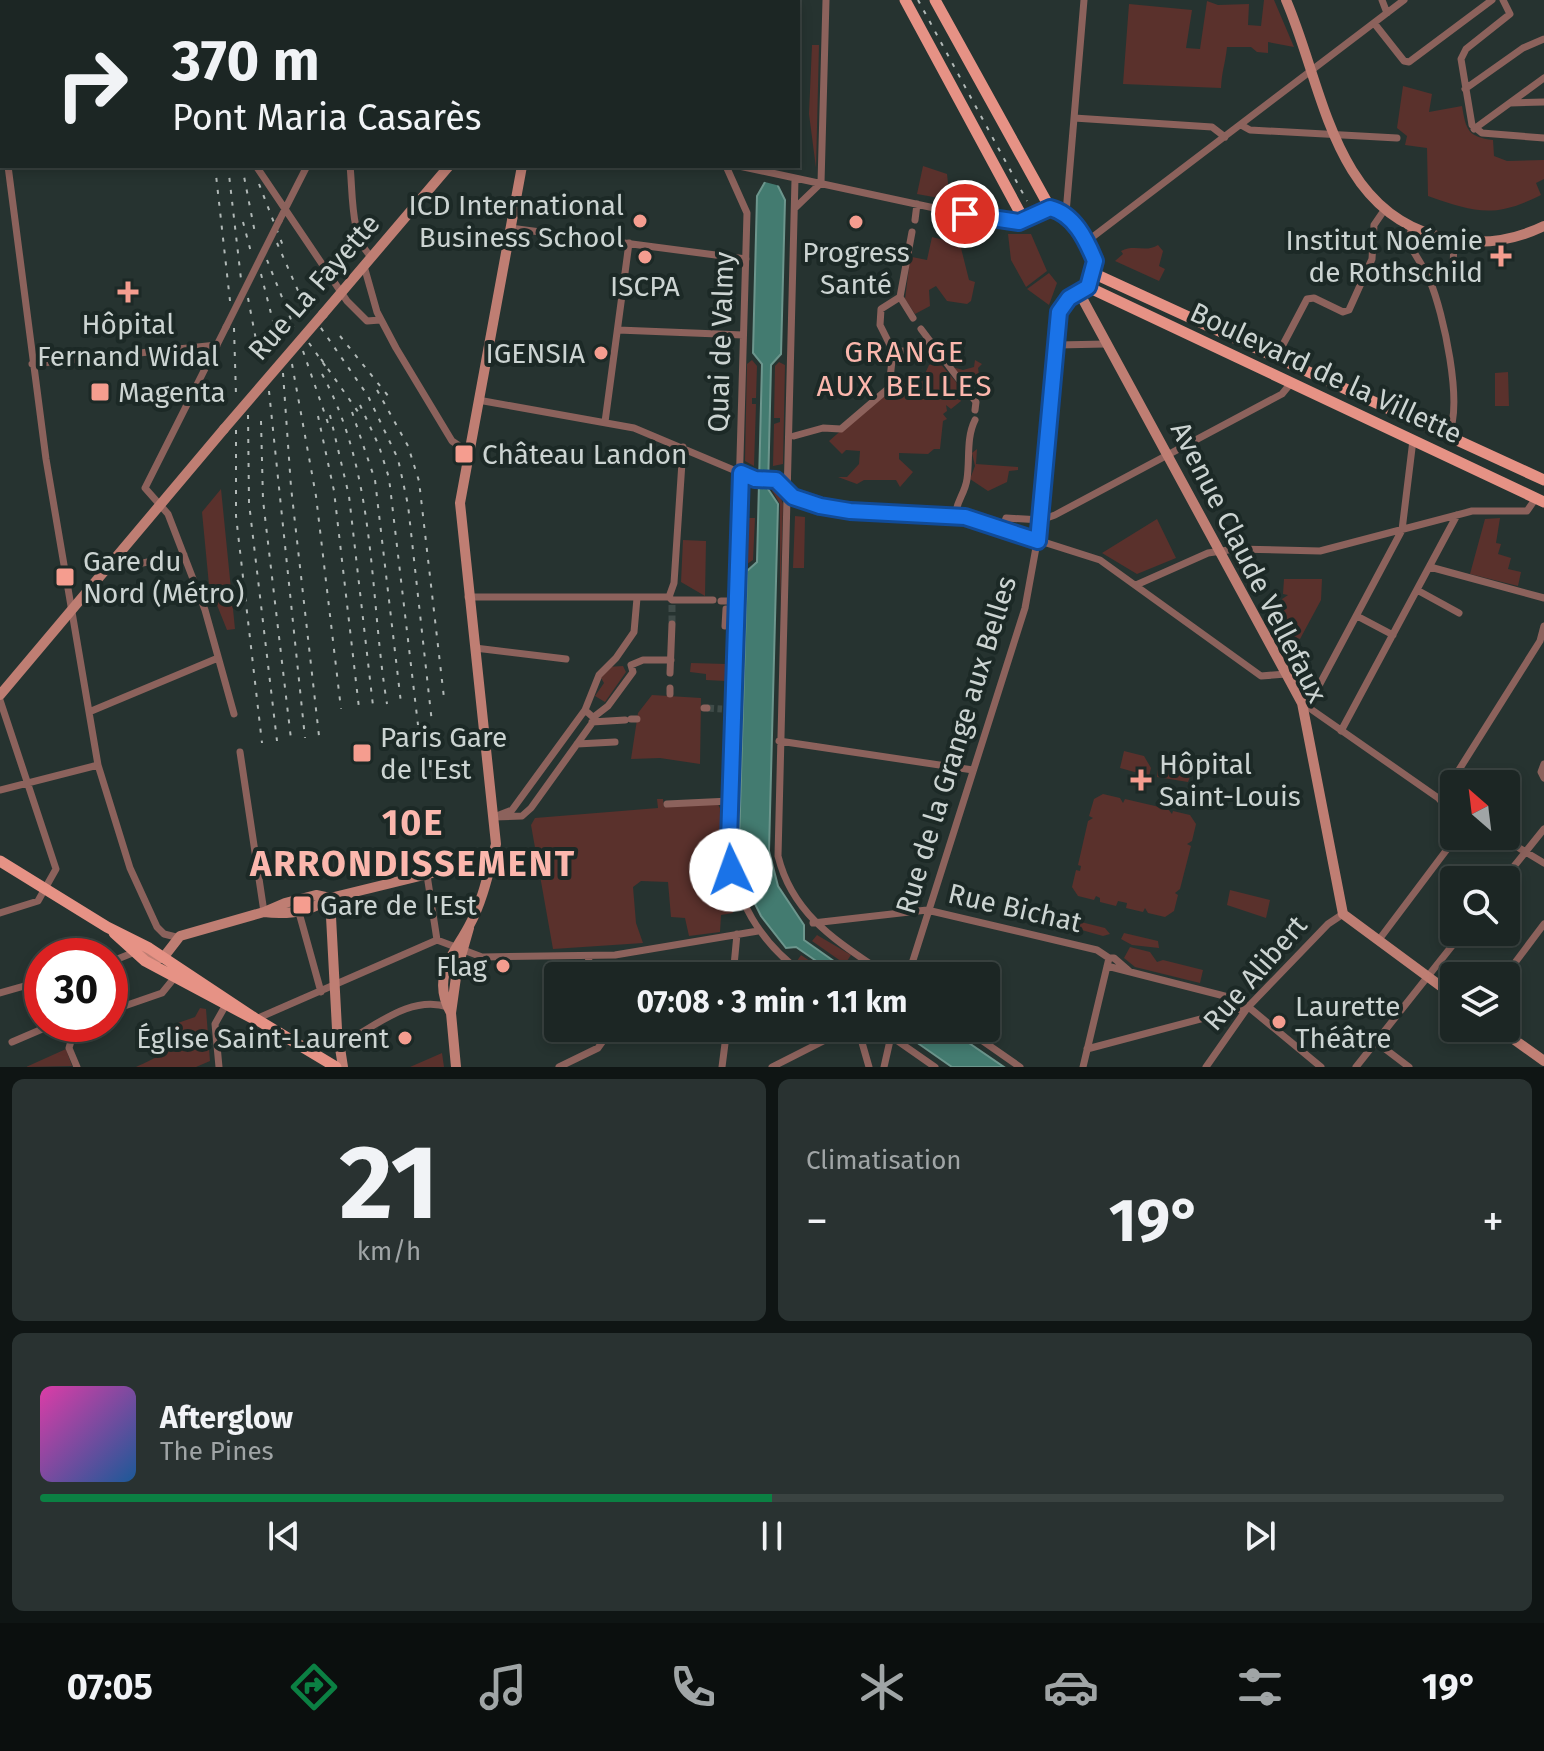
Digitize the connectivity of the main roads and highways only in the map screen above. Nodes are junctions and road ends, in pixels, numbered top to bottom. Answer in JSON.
{"nodes":[{"id":1,"x":905,"y":0,"type":"edge"},
{"id":2,"x":935,"y":0,"type":"edge"},
{"id":3,"x":1286,"y":0,"type":"edge"},
{"id":4,"x":447,"y":168,"type":"edge"},
{"id":5,"x":522,"y":168,"type":"edge"},
{"id":6,"x":1050,"y":208,"type":"junction"},
{"id":7,"x":1544,"y":226,"type":"edge"},
{"id":8,"x":1095,"y":274,"type":"junction"},
{"id":9,"x":1082,"y":292,"type":"junction"},
{"id":10,"x":1544,"y":480,"type":"edge"},
{"id":11,"x":1540,"y":500,"type":"edge"},
{"id":12,"x":0,"y":698,"type":"edge"},
{"id":13,"x":0,"y":861,"type":"edge"},
{"id":14,"x":489,"y":865,"type":"junction"},
{"id":15,"x":330,"y":898,"type":"junction"},
{"id":16,"x":107,"y":927,"type":"junction"},
{"id":17,"x":133,"y":950,"type":"junction"},
{"id":18,"x":163,"y":958,"type":"junction"},
{"id":19,"x":1440,"y":986,"type":"edge"},
{"id":20,"x":227,"y":1002,"type":"junction"},
{"id":21,"x":1518,"y":1042,"type":"edge"},
{"id":22,"x":1544,"y":1061,"type":"edge"},
{"id":23,"x":337,"y":1067,"type":"edge"},
{"id":24,"x":456,"y":1067,"type":"edge"}],
"edges":[{"from":1,"to":6,"type":"main road"},
{"from":2,"to":6,"type":"main road"},
{"from":3,"to":7,"type":"main road"},
{"from":4,"to":12,"type":"main road","name":"Rue La Fayette","bridge":true},
{"from":5,"to":14,"type":"main road"},
{"from":6,"to":8,"type":"main road"},
{"from":8,"to":9,"type":"main road"},
{"from":8,"to":10,"type":"main road","name":"Boulevard de la Villette"},
{"from":9,"to":11,"type":"main road","name":"Boulevard de la Villette"},
{"from":9,"to":19,"type":"main road","name":"Avenue Claude Vellefaux"},
{"from":13,"to":16,"type":"main road"},
{"from":14,"to":15,"type":"main road"},
{"from":14,"to":24,"type":"main road"},
{"from":15,"to":18,"type":"main road"},
{"from":15,"to":23,"type":"main road"},
{"from":16,"to":17,"type":"main road"},
{"from":16,"to":18,"type":"main road"},
{"from":17,"to":18,"type":"main road"},
{"from":17,"to":20,"type":"main road"},
{"from":18,"to":20,"type":"main road"},
{"from":20,"to":23,"type":"main road"},
{"from":21,"to":22,"type":"main road"}]}
